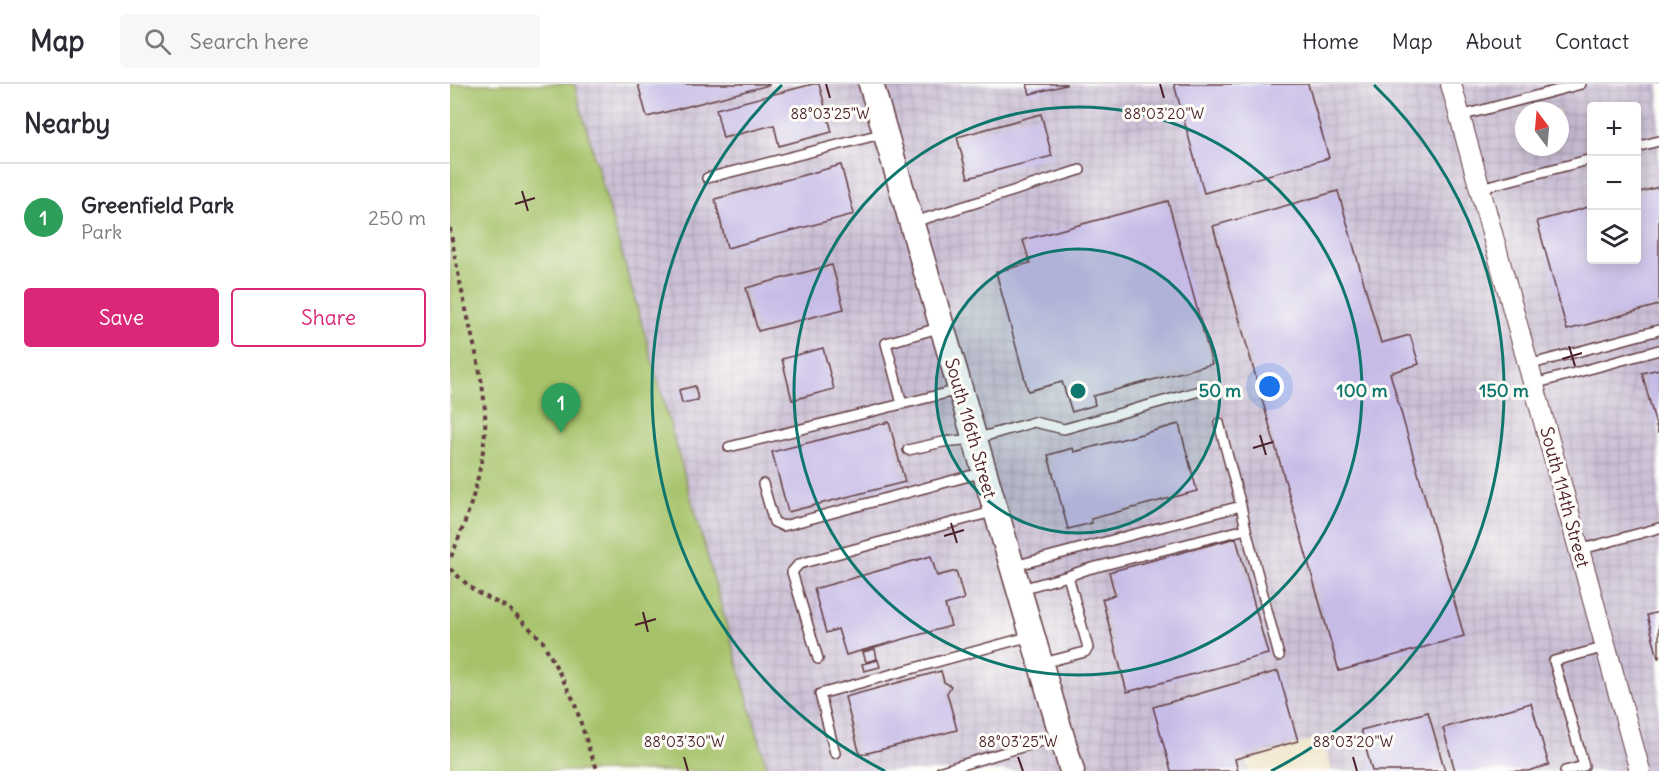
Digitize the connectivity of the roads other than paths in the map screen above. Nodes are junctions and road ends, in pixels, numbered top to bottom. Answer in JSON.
{"nodes":[{"id":1,"x":871,"y":84,"type":"edge"},
{"id":2,"x":1451,"y":84,"type":"edge"},
{"id":3,"x":1581,"y":84,"type":"edge"},
{"id":4,"x":1460,"y":116,"type":"junction"},
{"id":5,"x":885,"y":133,"type":"junction"},
{"id":6,"x":1659,"y":141,"type":"edge"},
{"id":7,"x":1641,"y":146,"type":"edge"},
{"id":8,"x":1587,"y":160,"type":"edge"},
{"id":9,"x":1080,"y":170,"type":"dead end"},
{"id":10,"x":707,"y":178,"type":"dead end"},
{"id":11,"x":1480,"y":188,"type":"junction"},
{"id":12,"x":911,"y":223,"type":"junction"},
{"id":13,"x":942,"y":327,"type":"junction"},
{"id":14,"x":1659,"y":330,"type":"edge"},
{"id":15,"x":1659,"y":350,"type":"edge"},
{"id":16,"x":1528,"y":365,"type":"junction"},
{"id":17,"x":1534,"y":384,"type":"junction"},
{"id":18,"x":960,"y":390,"type":"junction"},
{"id":19,"x":1196,"y":392,"type":"dead end"},
{"id":20,"x":902,"y":404,"type":"junction"},
{"id":21,"x":1219,"y":423,"type":"dead end"},
{"id":22,"x":975,"y":439,"type":"junction"},
{"id":23,"x":729,"y":447,"type":"dead end"},
{"id":24,"x":908,"y":450,"type":"dead end"},
{"id":25,"x":984,"y":472,"type":"junction"},
{"id":26,"x":763,"y":484,"type":"dead end"},
{"id":27,"x":1241,"y":506,"type":"junction"},
{"id":28,"x":996,"y":511,"type":"junction"},
{"id":29,"x":1659,"y":528,"type":"edge"},
{"id":30,"x":1246,"y":529,"type":"junction"},
{"id":31,"x":1579,"y":550,"type":"junction"},
{"id":32,"x":1068,"y":576,"type":"junction"},
{"id":33,"x":1015,"y":578,"type":"junction"},
{"id":34,"x":1032,"y":635,"type":"junction"},
{"id":35,"x":1606,"y":647,"type":"junction"},
{"id":36,"x":1279,"y":656,"type":"dead end"},
{"id":37,"x":818,"y":659,"type":"dead end"},
{"id":38,"x":1040,"y":664,"type":"junction"},
{"id":39,"x":1061,"y":735,"type":"junction"},
{"id":40,"x":835,"y":753,"type":"dead end"},
{"id":41,"x":941,"y":771,"type":"edge"},
{"id":42,"x":1072,"y":771,"type":"edge"},
{"id":43,"x":1565,"y":771,"type":"edge"},
{"id":44,"x":1640,"y":771,"type":"edge"}],
"edges":[{"from":1,"to":5,"type":"street","name":"South 116th Street"},
{"from":2,"to":4,"type":"street","name":"South 114th Street"},
{"from":3,"to":4,"type":"lane"},
{"from":4,"to":11,"type":"street","name":"South 114th Street"},
{"from":5,"to":10,"type":"lane"},
{"from":5,"to":12,"type":"street","name":"South 116th Street"},
{"from":6,"to":7,"type":"lane"},
{"from":8,"to":11,"type":"lane"},
{"from":9,"to":12,"type":"lane"},
{"from":11,"to":16,"type":"street","name":"South 114th Street"},
{"from":12,"to":13,"type":"street","name":"South 116th Street"},
{"from":13,"to":18,"type":"street","name":"South 116th Street"},
{"from":13,"to":20,"type":"lane"},
{"from":14,"to":16,"type":"lane"},
{"from":15,"to":17,"type":"lane"},
{"from":16,"to":17,"type":"street","name":"South 114th Street"},
{"from":17,"to":31,"type":"street","name":"South 114th Street"},
{"from":18,"to":20,"type":"lane"},
{"from":18,"to":22,"type":"street","name":"South 116th Street"},
{"from":19,"to":22,"type":"lane"},
{"from":20,"to":23,"type":"lane"},
{"from":21,"to":27,"type":"lane"},
{"from":22,"to":24,"type":"lane"},
{"from":22,"to":25,"type":"street","name":"South 116th Street"},
{"from":25,"to":26,"type":"lane"},
{"from":25,"to":28,"type":"street","name":"South 116th Street"},
{"from":27,"to":30,"type":"lane"},
{"from":27,"to":33,"type":"lane"},
{"from":28,"to":33,"type":"street","name":"South 116th Street"},
{"from":28,"to":37,"type":"lane"},
{"from":29,"to":31,"type":"lane"},
{"from":30,"to":32,"type":"lane"},
{"from":30,"to":36,"type":"lane"},
{"from":31,"to":35,"type":"street","name":"South 114th Street"},
{"from":32,"to":33,"type":"lane"},
{"from":32,"to":38,"type":"lane"},
{"from":33,"to":34,"type":"street","name":"South 116th Street"},
{"from":34,"to":38,"type":"street","name":"South 116th Street"},
{"from":34,"to":40,"type":"lane"},
{"from":35,"to":43,"type":"lane"},
{"from":35,"to":44,"type":"street","name":"South 114th Street"},
{"from":38,"to":39,"type":"street","name":"South 116th Street"},
{"from":39,"to":41,"type":"lane"},
{"from":39,"to":42,"type":"street","name":"South 116th Street"}]}
